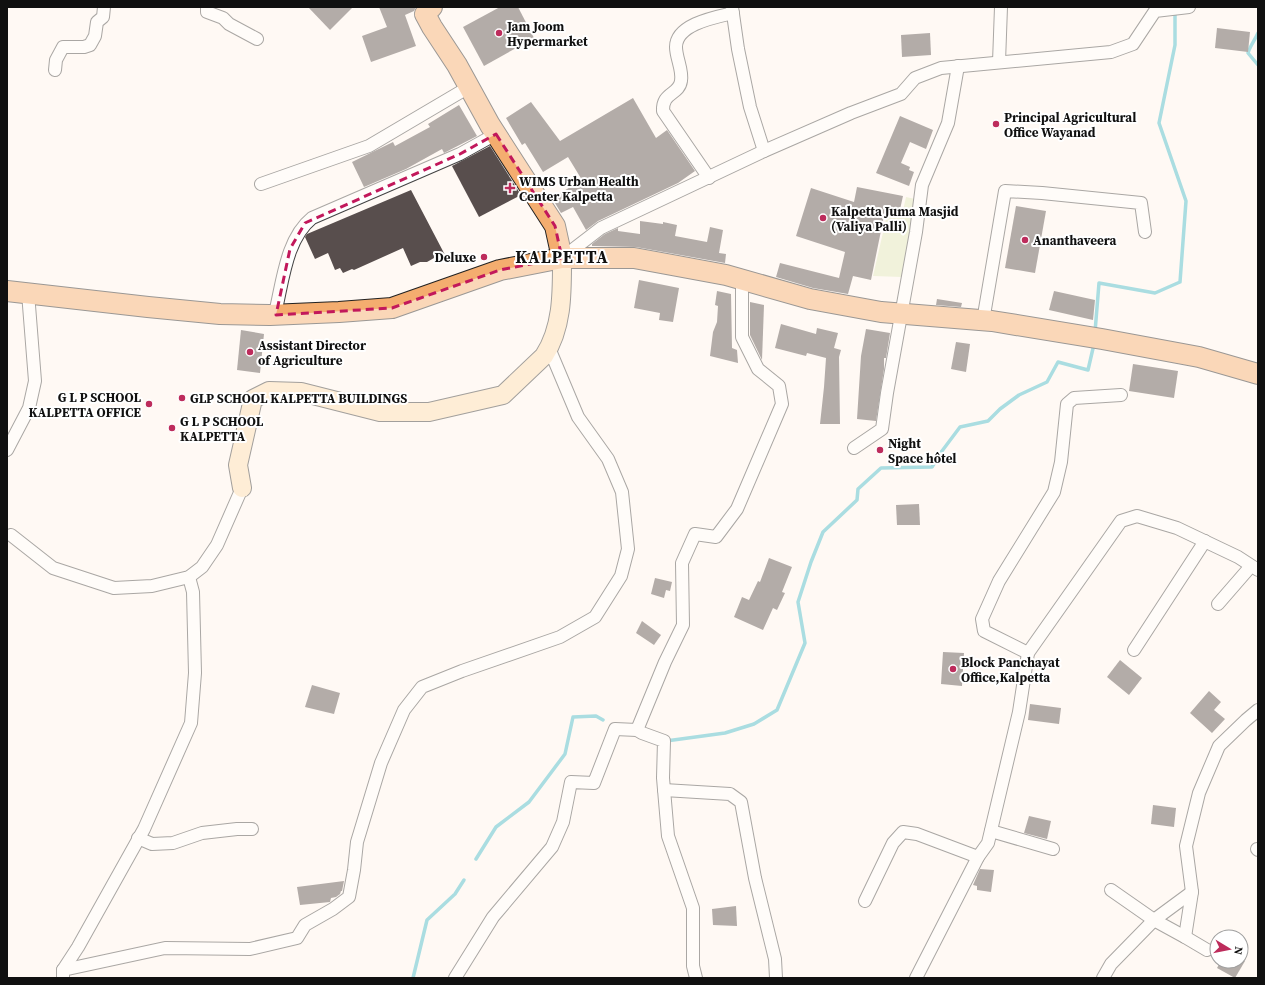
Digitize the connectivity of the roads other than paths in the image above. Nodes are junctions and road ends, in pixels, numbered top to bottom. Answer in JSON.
{"nodes":[{"id":1,"x":104,"y":7,"type":"edge"},
{"id":2,"x":207,"y":7,"type":"edge"},
{"id":3,"x":1000,"y":7,"type":"edge"},
{"id":4,"x":1186,"y":7,"type":"edge"},
{"id":5,"x":426,"y":9,"type":"edge"},
{"id":6,"x":733,"y":10,"type":"edge"},
{"id":7,"x":257,"y":39,"type":"dead end"},
{"id":8,"x":999,"y":62,"type":"junction"},
{"id":9,"x":958,"y":66,"type":"junction"},
{"id":10,"x":55,"y":70,"type":"dead end"},
{"id":11,"x":470,"y":87,"type":"junction"},
{"id":12,"x":496,"y":134,"type":"junction"},
{"id":13,"x":764,"y":151,"type":"junction"},
{"id":14,"x":709,"y":178,"type":"junction"},
{"id":15,"x":261,"y":184,"type":"dead end"},
{"id":16,"x":1145,"y":232,"type":"dead end"},
{"id":17,"x":562,"y":258,"type":"junction"},
{"id":18,"x":742,"y":279,"type":"junction"},
{"id":19,"x":7,"y":291,"type":"edge"},
{"id":20,"x":28,"y":293,"type":"junction"},
{"id":21,"x":901,"y":314,"type":"junction"},
{"id":22,"x":276,"y":315,"type":"junction"},
{"id":23,"x":983,"y":321,"type":"junction"},
{"id":24,"x":549,"y":348,"type":"junction"},
{"id":25,"x":1258,"y":374,"type":"edge"},
{"id":26,"x":1121,"y":395,"type":"dead end"},
{"id":27,"x":854,"y":448,"type":"dead end"},
{"id":28,"x":7,"y":450,"type":"edge"},
{"id":29,"x":242,"y":488,"type":"joint"},
{"id":30,"x":8,"y":533,"type":"edge"},
{"id":31,"x":1205,"y":541,"type":"junction"},
{"id":32,"x":1255,"y":568,"type":"edge"},
{"id":33,"x":189,"y":577,"type":"junction"},
{"id":34,"x":1218,"y":604,"type":"dead end"},
{"id":35,"x":1134,"y":650,"type":"dead end"},
{"id":36,"x":1028,"y":654,"type":"junction"},
{"id":37,"x":1258,"y":710,"type":"edge"},
{"id":38,"x":637,"y":730,"type":"junction"},
{"id":39,"x":664,"y":790,"type":"junction"},
{"id":40,"x":252,"y":829,"type":"dead end"},
{"id":41,"x":991,"y":831,"type":"junction"},
{"id":42,"x":138,"y":838,"type":"junction"},
{"id":43,"x":1053,"y":849,"type":"dead end"},
{"id":44,"x":978,"y":857,"type":"junction"},
{"id":45,"x":1111,"y":890,"type":"dead end"},
{"id":46,"x":1192,"y":892,"type":"junction"},
{"id":47,"x":865,"y":901,"type":"dead end"},
{"id":48,"x":1154,"y":920,"type":"junction"},
{"id":49,"x":1185,"y":936,"type":"junction"},
{"id":50,"x":1207,"y":950,"type":"dead end"},
{"id":51,"x":63,"y":974,"type":"edge"},
{"id":52,"x":455,"y":978,"type":"edge"},
{"id":53,"x":696,"y":978,"type":"edge"},
{"id":54,"x":776,"y":978,"type":"edge"},
{"id":55,"x":916,"y":978,"type":"edge"},
{"id":56,"x":1103,"y":978,"type":"edge"}],
"edges":[{"from":1,"to":10,"type":"street"},
{"from":2,"to":7,"type":"street"},
{"from":3,"to":8,"type":"street"},
{"from":4,"to":8,"type":"street"},
{"from":5,"to":11,"type":"main road"},
{"from":6,"to":13,"type":"street"},
{"from":6,"to":14,"type":"street"},
{"from":8,"to":9,"type":"street"},
{"from":9,"to":13,"type":"street"},
{"from":9,"to":21,"type":"street"},
{"from":11,"to":12,"type":"main road"},
{"from":11,"to":15,"type":"street"},
{"from":12,"to":17,"type":"main road"},
{"from":12,"to":22,"type":"street"},
{"from":13,"to":14,"type":"street"},
{"from":14,"to":17,"type":"street"},
{"from":16,"to":23,"type":"street"},
{"from":17,"to":18,"type":"main road"},
{"from":17,"to":22,"type":"main road"},
{"from":17,"to":24,"type":"main road"},
{"from":18,"to":21,"type":"main road"},
{"from":18,"to":38,"type":"street"},
{"from":19,"to":20,"type":"main road"},
{"from":20,"to":22,"type":"main road"},
{"from":20,"to":28,"type":"street"},
{"from":21,"to":23,"type":"main road"},
{"from":21,"to":27,"type":"street"},
{"from":23,"to":25,"type":"main road"},
{"from":24,"to":29,"type":"main road"},
{"from":24,"to":51,"type":"street"},
{"from":26,"to":36,"type":"street"},
{"from":29,"to":33,"type":"street"},
{"from":30,"to":33,"type":"street"},
{"from":31,"to":32,"type":"street"},
{"from":31,"to":35,"type":"street"},
{"from":31,"to":36,"type":"street"},
{"from":32,"to":34,"type":"street"},
{"from":33,"to":42,"type":"street"},
{"from":36,"to":41,"type":"street"},
{"from":37,"to":46,"type":"street"},
{"from":38,"to":39,"type":"street"},
{"from":38,"to":52,"type":"street"},
{"from":39,"to":53,"type":"street"},
{"from":39,"to":54,"type":"street"},
{"from":40,"to":42,"type":"street"},
{"from":41,"to":43,"type":"street"},
{"from":41,"to":44,"type":"street"},
{"from":42,"to":51,"type":"street"},
{"from":44,"to":47,"type":"street"},
{"from":44,"to":55,"type":"street"},
{"from":45,"to":48,"type":"street"},
{"from":46,"to":48,"type":"street"},
{"from":46,"to":49,"type":"street"},
{"from":48,"to":49,"type":"street"},
{"from":48,"to":56,"type":"street"},
{"from":49,"to":50,"type":"street"}]}
